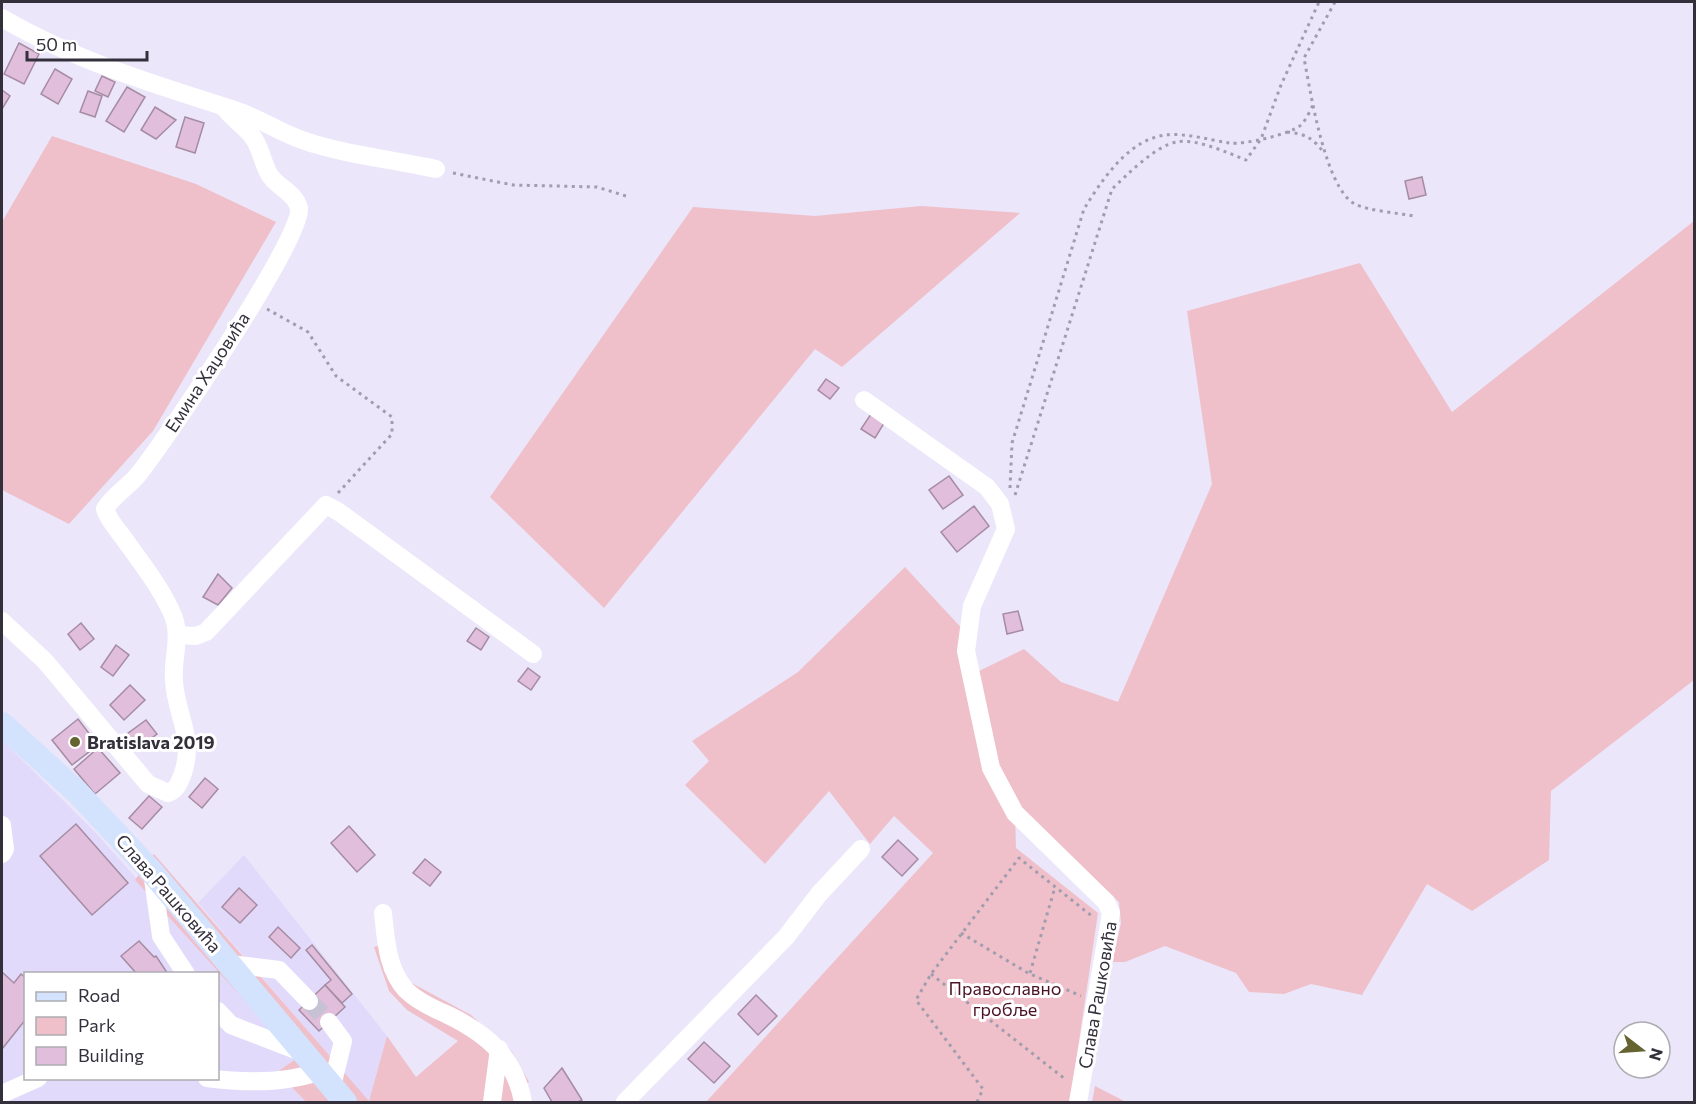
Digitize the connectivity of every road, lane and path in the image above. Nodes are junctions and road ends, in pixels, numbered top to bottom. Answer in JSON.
{"nodes":[{"id":1,"x":1318,"y":2,"type":"edge"},
{"id":2,"x":1335,"y":2,"type":"edge"},
{"id":3,"x":2,"y":18,"type":"edge"},
{"id":4,"x":1313,"y":105,"type":"junction"},
{"id":5,"x":224,"y":107,"type":"junction"},
{"id":6,"x":1286,"y":132,"type":"junction"},
{"id":7,"x":1261,"y":139,"type":"junction"},
{"id":8,"x":1325,"y":155,"type":"junction"},
{"id":9,"x":436,"y":169,"type":"joint"},
{"id":10,"x":626,"y":196,"type":"dead end"},
{"id":11,"x":1414,"y":216,"type":"dead end"},
{"id":12,"x":253,"y":300,"type":"junction"},
{"id":13,"x":864,"y":400,"type":"dead end"},
{"id":14,"x":1014,"y":498,"type":"dead end"},
{"id":15,"x":1009,"y":499,"type":"dead end"},
{"id":16,"x":326,"y":505,"type":"junction"},
{"id":17,"x":2,"y":621,"type":"edge"},
{"id":18,"x":177,"y":643,"type":"junction"},
{"id":19,"x":533,"y":654,"type":"dead end"},
{"id":20,"x":2,"y":724,"type":"edge"},
{"id":21,"x":2,"y":825,"type":"edge"},
{"id":22,"x":861,"y":849,"type":"dead end"},
{"id":23,"x":2,"y":854,"type":"edge"},
{"id":24,"x":152,"y":872,"type":"junction"},
{"id":25,"x":1055,"y":887,"type":"junction"},
{"id":26,"x":383,"y":913,"type":"dead end"},
{"id":27,"x":1093,"y":918,"type":"dead end"},
{"id":28,"x":962,"y":933,"type":"junction"},
{"id":29,"x":230,"y":964,"type":"junction"},
{"id":30,"x":185,"y":972,"type":"edge"},
{"id":31,"x":931,"y":974,"type":"junction"},
{"id":32,"x":1030,"y":974,"type":"junction"},
{"id":33,"x":1086,"y":998,"type":"dead end"},
{"id":34,"x":309,"y":1001,"type":"tunnel mouth"},
{"id":35,"x":219,"y":1012,"type":"edge"},
{"id":36,"x":330,"y":1022,"type":"tunnel mouth"},
{"id":37,"x":499,"y":1049,"type":"junction"},
{"id":38,"x":327,"y":1078,"type":"edge"},
{"id":39,"x":219,"y":1079,"type":"edge"},
{"id":40,"x":34,"y":1080,"type":"edge"},
{"id":41,"x":2,"y":1094,"type":"edge"},
{"id":42,"x":1079,"y":1097,"type":"edge"},
{"id":43,"x":492,"y":1102,"type":"edge"},
{"id":44,"x":523,"y":1102,"type":"edge"},
{"id":45,"x":625,"y":1102,"type":"edge"},
{"id":46,"x":976,"y":1102,"type":"edge"}],
"edges":[{"from":1,"to":7,"type":"path"},
{"from":2,"to":4,"type":"path"},
{"from":3,"to":5,"type":"street","name":"Емина Хаџовића"},
{"from":4,"to":6,"type":"path"},
{"from":4,"to":8,"type":"path"},
{"from":5,"to":9,"type":"street","name":"Емина Хаџовића"},
{"from":5,"to":12,"type":"street","name":"Емина Хаџовића"},
{"from":6,"to":7,"type":"path"},
{"from":6,"to":8,"type":"path"},
{"from":7,"to":14,"type":"path"},
{"from":7,"to":15,"type":"path"},
{"from":8,"to":11,"type":"path"},
{"from":9,"to":10,"type":"path"},
{"from":12,"to":16,"type":"path"},
{"from":12,"to":18,"type":"street","name":"Емина Хаџовића"},
{"from":13,"to":42,"type":"street","name":"Слава Рашковића"},
{"from":16,"to":18,"type":"street"},
{"from":16,"to":19,"type":"street"},
{"from":17,"to":18,"type":"street"},
{"from":20,"to":24,"type":"main road","name":"Слава Рашковића"},
{"from":21,"to":23,"type":"street"},
{"from":22,"to":45,"type":"street"},
{"from":24,"to":29,"type":"main road","name":"Слава Рашковића"},
{"from":24,"to":30,"type":"street"},
{"from":25,"to":27,"type":"path"},
{"from":25,"to":28,"type":"path"},
{"from":25,"to":32,"type":"path"},
{"from":26,"to":37,"type":"street"},
{"from":28,"to":31,"type":"path"},
{"from":28,"to":32,"type":"path"},
{"from":29,"to":34,"type":"street"},
{"from":29,"to":38,"type":"main road","name":"Слава Рашковића"},
{"from":31,"to":42,"type":"path"},
{"from":31,"to":46,"type":"path"},
{"from":32,"to":33,"type":"path"},
{"from":35,"to":38,"type":"street"},
{"from":36,"to":38,"type":"street"},
{"from":37,"to":43,"type":"street"},
{"from":37,"to":44,"type":"street"},
{"from":38,"to":39,"type":"street"},
{"from":40,"to":41,"type":"street"}]}
